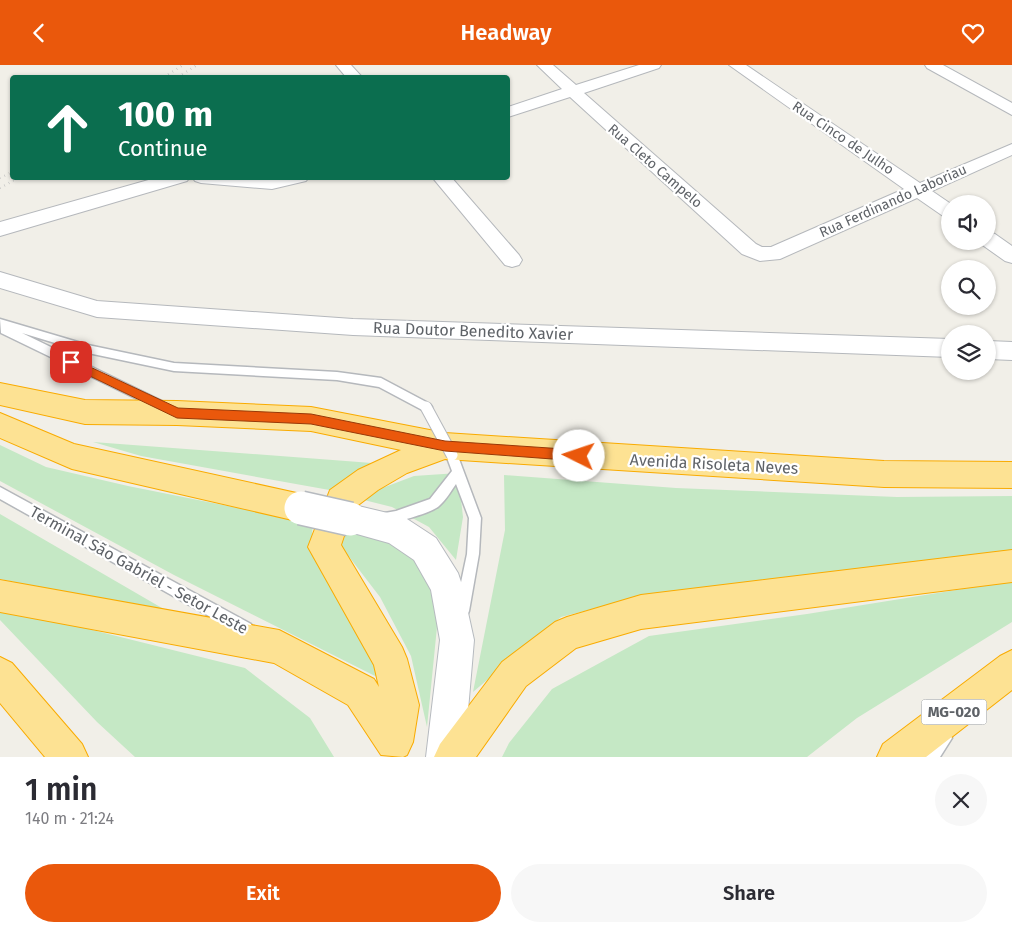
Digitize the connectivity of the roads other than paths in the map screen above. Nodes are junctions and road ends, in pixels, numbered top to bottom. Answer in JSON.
{"nodes":[{"id":1,"x":343,"y":65,"type":"edge"},
{"id":2,"x":544,"y":65,"type":"edge"},
{"id":3,"x":654,"y":65,"type":"edge"},
{"id":4,"x":736,"y":65,"type":"edge"},
{"id":5,"x":932,"y":65,"type":"edge"},
{"id":6,"x":352,"y":75,"type":"edge"},
{"id":7,"x":571,"y":91,"type":"junction"},
{"id":8,"x":1012,"y":110,"type":"edge"},
{"id":9,"x":510,"y":111,"type":"edge"},
{"id":10,"x":1012,"y":149,"type":"edge"},
{"id":11,"x":171,"y":180,"type":"edge"},
{"id":12,"x":236,"y":180,"type":"edge"},
{"id":13,"x":286,"y":180,"type":"edge"},
{"id":14,"x":443,"y":180,"type":"edge"},
{"id":15,"x":918,"y":189,"type":"junction"},
{"id":16,"x":941,"y":206,"type":"edge"},
{"id":17,"x":0,"y":229,"type":"edge"},
{"id":18,"x":996,"y":245,"type":"edge"},
{"id":19,"x":774,"y":253,"type":"joint"},
{"id":20,"x":1012,"y":256,"type":"edge"},
{"id":21,"x":512,"y":260,"type":"dead end"},
{"id":22,"x":0,"y":280,"type":"edge"},
{"id":23,"x":0,"y":323,"type":"edge"},
{"id":24,"x":0,"y":328,"type":"edge"},
{"id":25,"x":941,"y":348,"type":"edge"},
{"id":26,"x":996,"y":350,"type":"edge"},
{"id":27,"x":1012,"y":351,"type":"edge"},
{"id":28,"x":0,"y":394,"type":"edge"},
{"id":29,"x":177,"y":413,"type":"junction"},
{"id":30,"x":0,"y":425,"type":"edge"},
{"id":31,"x":452,"y":458,"type":"junction"},
{"id":32,"x":1012,"y":475,"type":"edge"},
{"id":33,"x":0,"y":493,"type":"edge"},
{"id":34,"x":301,"y":508,"type":"joint"},
{"id":35,"x":355,"y":520,"type":"junction"},
{"id":36,"x":1012,"y":566,"type":"edge"},
{"id":37,"x":0,"y":596,"type":"edge"},
{"id":38,"x":457,"y":640,"type":"junction"},
{"id":39,"x":279,"y":647,"type":"junction"},
{"id":40,"x":1012,"y":669,"type":"edge"},
{"id":41,"x":0,"y":675,"type":"edge"},
{"id":42,"x":394,"y":749,"type":"edge"},
{"id":43,"x":69,"y":757,"type":"edge"},
{"id":44,"x":445,"y":757,"type":"edge"},
{"id":45,"x":452,"y":757,"type":"edge"},
{"id":46,"x":896,"y":757,"type":"edge"},
{"id":47,"x":931,"y":757,"type":"edge"}],
"edges":[{"from":1,"to":6,"type":"street"},
{"from":2,"to":7,"type":"street","name":"Rua Cleto Campelo"},
{"from":3,"to":7,"type":"street"},
{"from":4,"to":15,"type":"street","name":"Rua Cinco de Julho"},
{"from":5,"to":8,"type":"street"},
{"from":7,"to":9,"type":"street"},
{"from":7,"to":19,"type":"street","name":"Rua Cleto Campelo"},
{"from":10,"to":15,"type":"street","name":"Rua Ferdinando Laboriau"},
{"from":11,"to":17,"type":"street"},
{"from":12,"to":13,"type":"street"},
{"from":14,"to":21,"type":"street"},
{"from":15,"to":16,"type":"street","name":"Rua Cinco de Julho"},
{"from":15,"to":19,"type":"street","name":"Rua Ferdinando Laboriau"},
{"from":18,"to":20,"type":"street"},
{"from":22,"to":25,"type":"street","name":"Rua Doutor Benedito Xavier"},
{"from":23,"to":31,"type":"lane","bridge":true},
{"from":24,"to":29,"type":"lane"},
{"from":26,"to":27,"type":"street"},
{"from":28,"to":29,"type":"highway","name":"Avenida Risoleta Neves"},
{"from":29,"to":31,"type":"highway","name":"Avenida Risoleta Neves"},
{"from":30,"to":34,"type":"highway"},
{"from":31,"to":32,"type":"highway","name":"Avenida Risoleta Neves"},
{"from":31,"to":35,"type":"lane"},
{"from":31,"to":38,"type":"lane"},
{"from":31,"to":42,"type":"highway"},
{"from":33,"to":39,"type":"lane","name":"Terminal São Gabriel - Setor Leste"},
{"from":34,"to":35,"type":"street","bridge":true},
{"from":35,"to":38,"type":"street"},
{"from":36,"to":45,"type":"highway"},
{"from":37,"to":39,"type":"highway"},
{"from":38,"to":44,"type":"street"},
{"from":39,"to":42,"type":"highway"},
{"from":40,"to":46,"type":"highway","number":"MG-020"},
{"from":40,"to":47,"type":"lane"},
{"from":41,"to":43,"type":"highway"}]}
